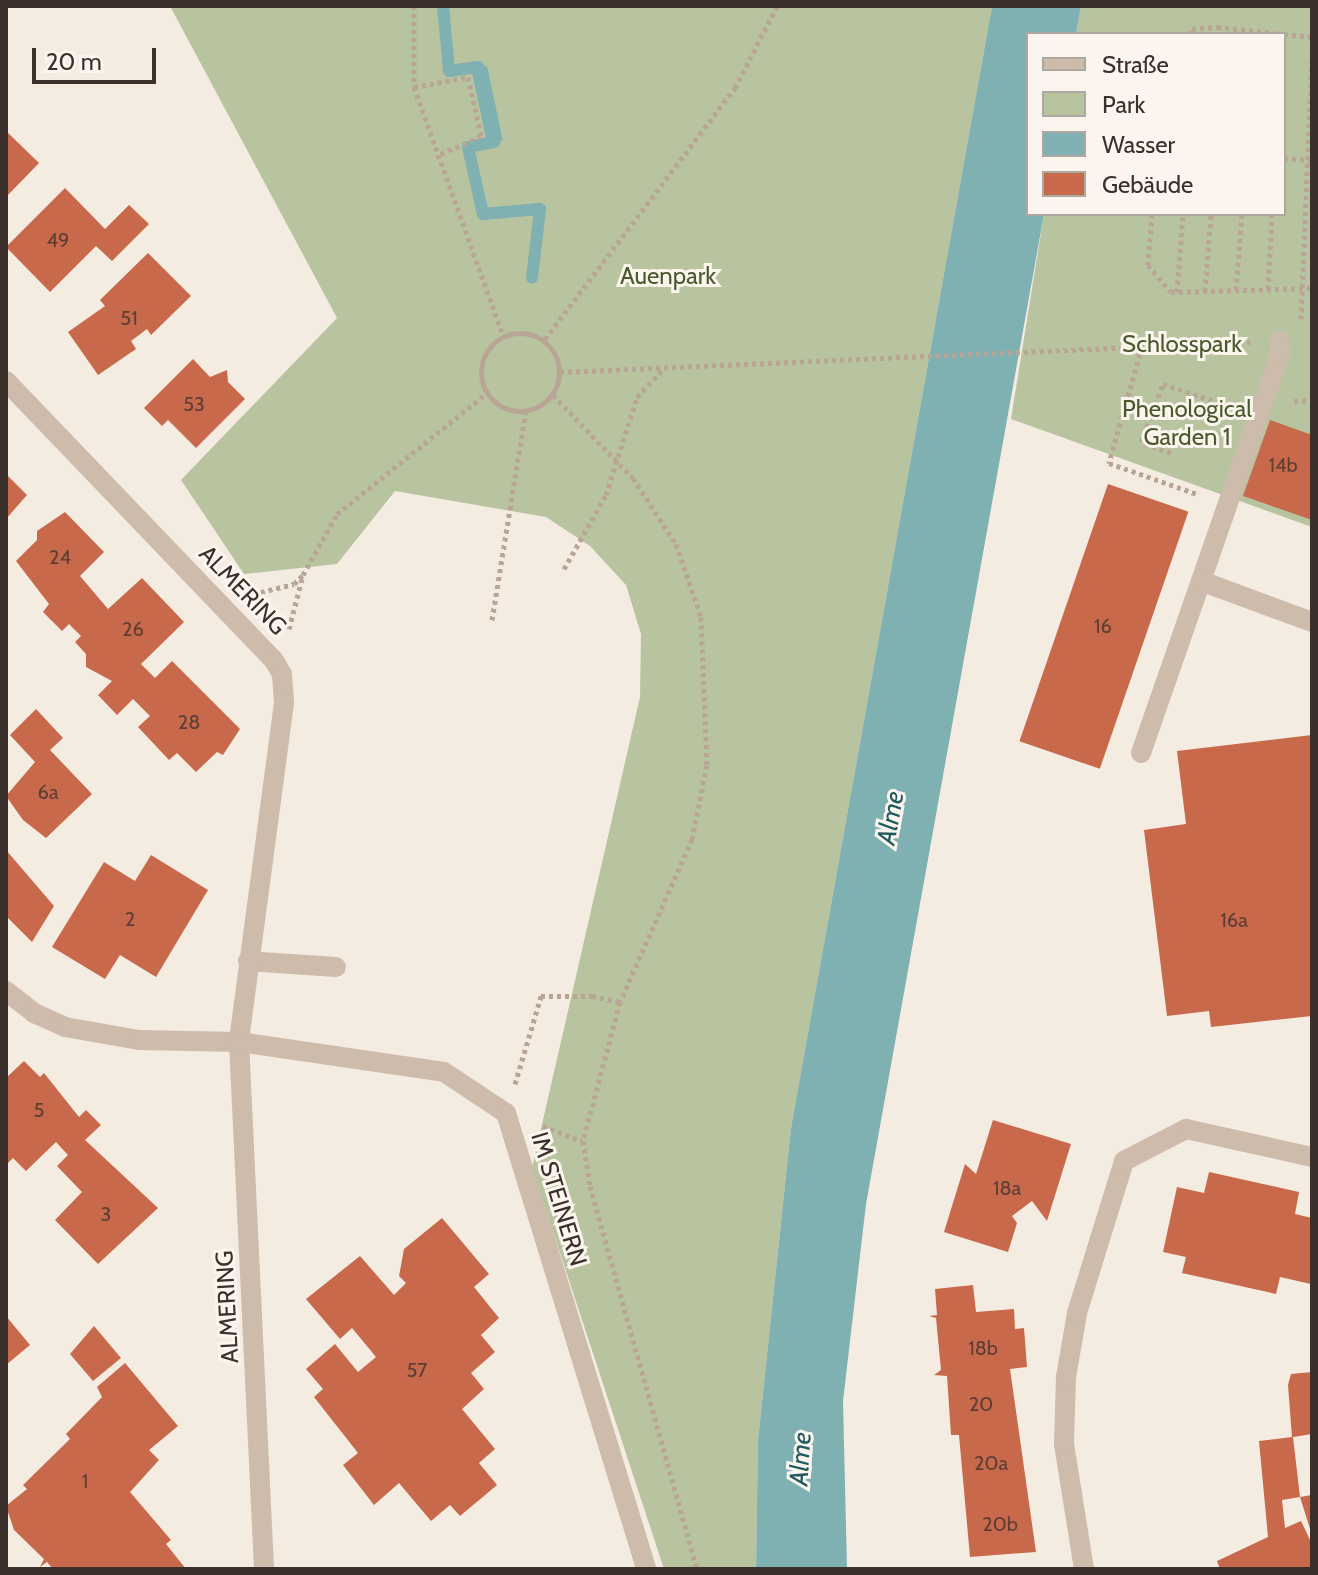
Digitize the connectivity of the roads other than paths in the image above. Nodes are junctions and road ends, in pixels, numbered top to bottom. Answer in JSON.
{"nodes":[{"id":1,"x":1279,"y":341,"type":"road end"},
{"id":2,"x":6,"y":381,"type":"edge"},
{"id":3,"x":1201,"y":581,"type":"junction"},
{"id":4,"x":1312,"y":622,"type":"edge"},
{"id":5,"x":1141,"y":753,"type":"dead end"},
{"id":6,"x":248,"y":961,"type":"junction"},
{"id":7,"x":336,"y":967,"type":"dead end"},
{"id":8,"x":6,"y":991,"type":"edge"},
{"id":9,"x":239,"y":1042,"type":"junction"},
{"id":10,"x":1312,"y":1157,"type":"edge"},
{"id":11,"x":264,"y":1569,"type":"edge"},
{"id":12,"x":646,"y":1569,"type":"edge"},
{"id":13,"x":1084,"y":1569,"type":"edge"}],
"edges":[{"from":1,"to":3,"type":"street"},
{"from":2,"to":6,"type":"street","name":"ALMERING"},
{"from":3,"to":4,"type":"street"},
{"from":3,"to":5,"type":"street"},
{"from":6,"to":7,"type":"street"},
{"from":6,"to":9,"type":"street","name":"ALMERING"},
{"from":8,"to":9,"type":"street"},
{"from":9,"to":11,"type":"street","name":"ALMERING"},
{"from":9,"to":12,"type":"street","name":"IM STEINERN"},
{"from":10,"to":13,"type":"street"}]}
